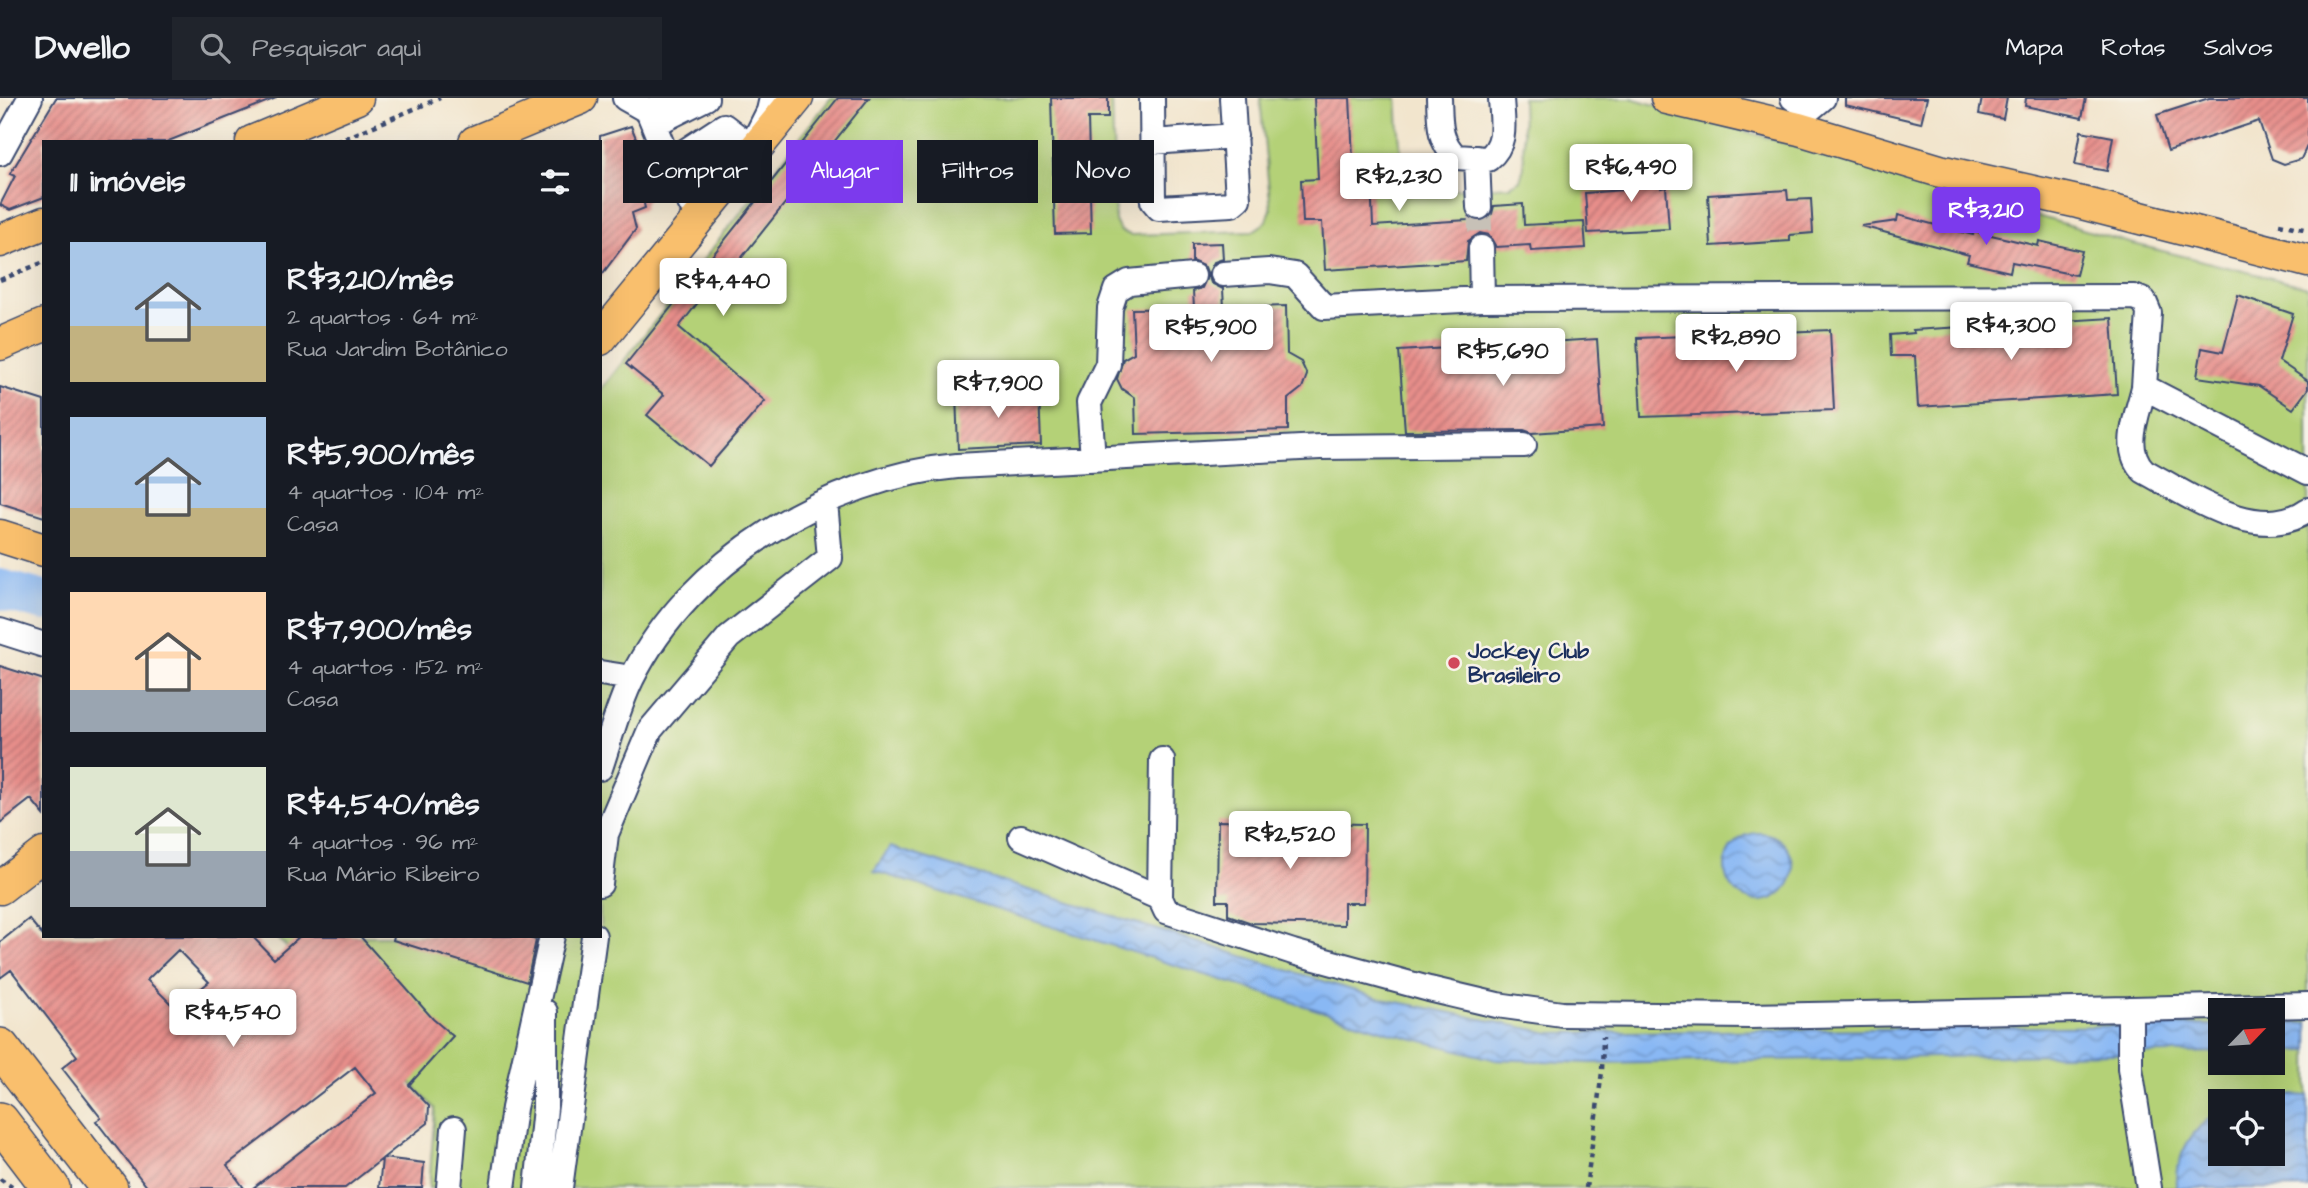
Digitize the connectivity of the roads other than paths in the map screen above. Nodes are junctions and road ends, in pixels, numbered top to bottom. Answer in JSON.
{"nodes":[{"id":1,"x":30,"y":98,"type":"edge"},
{"id":2,"x":357,"y":98,"type":"edge"},
{"id":3,"x":581,"y":98,"type":"edge"},
{"id":4,"x":625,"y":98,"type":"edge"},
{"id":5,"x":679,"y":98,"type":"edge"},
{"id":6,"x":772,"y":98,"type":"edge"},
{"id":7,"x":797,"y":98,"type":"edge"},
{"id":8,"x":1152,"y":98,"type":"edge"},
{"id":9,"x":1232,"y":98,"type":"edge"},
{"id":10,"x":1439,"y":98,"type":"edge"},
{"id":11,"x":1501,"y":98,"type":"edge"},
{"id":12,"x":1667,"y":98,"type":"edge"},
{"id":13,"x":1731,"y":98,"type":"edge"},
{"id":14,"x":1806,"y":108,"type":"edge"},
{"id":15,"x":715,"y":109,"type":"edge"},
{"id":16,"x":658,"y":136,"type":"junction"},
{"id":17,"x":1235,"y":136,"type":"junction"},
{"id":18,"x":258,"y":140,"type":"edge"},
{"id":19,"x":480,"y":140,"type":"edge"},
{"id":20,"x":738,"y":140,"type":"edge"},
{"id":21,"x":756,"y":140,"type":"edge"},
{"id":22,"x":761,"y":140,"type":"edge"},
{"id":23,"x":1153,"y":140,"type":"edge"},
{"id":24,"x":1154,"y":142,"type":"edge"},
{"id":25,"x":0,"y":153,"type":"edge"},
{"id":26,"x":1478,"y":158,"type":"junction"},
{"id":27,"x":1154,"y":202,"type":"edge"},
{"id":28,"x":708,"y":203,"type":"edge"},
{"id":29,"x":1479,"y":207,"type":"tunnel mouth"},
{"id":30,"x":697,"y":216,"type":"junction"},
{"id":31,"x":42,"y":224,"type":"edge"},
{"id":32,"x":0,"y":241,"type":"edge"},
{"id":33,"x":1481,"y":248,"type":"tunnel mouth"},
{"id":34,"x":2308,"y":261,"type":"edge"},
{"id":35,"x":1223,"y":274,"type":"dead end"},
{"id":36,"x":1193,"y":276,"type":"dead end"},
{"id":37,"x":1482,"y":299,"type":"junction"},
{"id":38,"x":42,"y":326,"type":"edge"},
{"id":39,"x":602,"y":336,"type":"edge"},
{"id":40,"x":0,"y":344,"type":"edge"},
{"id":41,"x":2144,"y":387,"type":"junction"},
{"id":42,"x":1524,"y":445,"type":"dead end"},
{"id":43,"x":1093,"y":459,"type":"junction"},
{"id":44,"x":2308,"y":472,"type":"edge"},
{"id":45,"x":825,"y":502,"type":"junction"},
{"id":46,"x":2308,"y":510,"type":"edge"},
{"id":47,"x":0,"y":536,"type":"edge"},
{"id":48,"x":42,"y":549,"type":"edge"},
{"id":49,"x":0,"y":631,"type":"edge"},
{"id":50,"x":42,"y":644,"type":"edge"},
{"id":51,"x":602,"y":673,"type":"edge"},
{"id":52,"x":632,"y":678,"type":"junction"},
{"id":53,"x":1162,"y":760,"type":"dead end"},
{"id":54,"x":602,"y":762,"type":"edge"},
{"id":55,"x":1021,"y":837,"type":"dead end"},
{"id":56,"x":42,"y":856,"type":"edge"},
{"id":57,"x":602,"y":867,"type":"edge"},
{"id":58,"x":0,"y":888,"type":"edge"},
{"id":59,"x":1160,"y":898,"type":"junction"},
{"id":60,"x":551,"y":938,"type":"edge"},
{"id":61,"x":594,"y":938,"type":"edge"},
{"id":62,"x":545,"y":962,"type":"junction"},
{"id":63,"x":2308,"y":1005,"type":"edge"},
{"id":64,"x":2130,"y":1013,"type":"junction"},
{"id":65,"x":0,"y":1047,"type":"edge"},
{"id":66,"x":0,"y":1121,"type":"edge"},
{"id":67,"x":454,"y":1129,"type":"dead end"},
{"id":68,"x":51,"y":1188,"type":"edge"},
{"id":69,"x":109,"y":1188,"type":"edge"},
{"id":70,"x":449,"y":1188,"type":"edge"},
{"id":71,"x":503,"y":1188,"type":"edge"},
{"id":72,"x":537,"y":1188,"type":"edge"},
{"id":73,"x":560,"y":1188,"type":"edge"},
{"id":74,"x":2149,"y":1188,"type":"edge"}],
"edges":[{"from":1,"to":25,"type":"street"},
{"from":2,"to":18,"type":"main road"},
{"from":3,"to":19,"type":"main road"},
{"from":4,"to":16,"type":"street"},
{"from":5,"to":16,"type":"street"},
{"from":6,"to":21,"type":"street"},
{"from":7,"to":22,"type":"main road"},
{"from":8,"to":23,"type":"street"},
{"from":9,"to":17,"type":"street"},
{"from":10,"to":26,"type":"street"},
{"from":11,"to":26,"type":"street"},
{"from":12,"to":14,"type":"main road"},
{"from":13,"to":14,"type":"main road"},
{"from":14,"to":34,"type":"main road"},
{"from":15,"to":16,"type":"street"},
{"from":15,"to":20,"type":"street"},
{"from":16,"to":30,"type":"street"},
{"from":17,"to":24,"type":"street"},
{"from":17,"to":27,"type":"street"},
{"from":26,"to":29,"type":"street"},
{"from":28,"to":30,"type":"main road"},
{"from":30,"to":39,"type":"main road"},
{"from":31,"to":32,"type":"main road"},
{"from":33,"to":37,"type":"street"},
{"from":35,"to":37,"type":"street"},
{"from":36,"to":43,"type":"street"},
{"from":37,"to":41,"type":"street"},
{"from":38,"to":40,"type":"main road"},
{"from":41,"to":44,"type":"street"},
{"from":41,"to":46,"type":"street"},
{"from":42,"to":43,"type":"street"},
{"from":43,"to":45,"type":"street"},
{"from":45,"to":52,"type":"street"},
{"from":45,"to":57,"type":"street"},
{"from":47,"to":48,"type":"main road"},
{"from":49,"to":50,"type":"street"},
{"from":51,"to":52,"type":"street"},
{"from":52,"to":54,"type":"street"},
{"from":53,"to":59,"type":"street"},
{"from":55,"to":59,"type":"street"},
{"from":56,"to":58,"type":"main road"},
{"from":59,"to":64,"type":"street"},
{"from":60,"to":62,"type":"street"},
{"from":61,"to":73,"type":"street"},
{"from":62,"to":71,"type":"street"},
{"from":62,"to":72,"type":"street"},
{"from":63,"to":64,"type":"street"},
{"from":64,"to":74,"type":"street"},
{"from":65,"to":69,"type":"highway"},
{"from":66,"to":68,"type":"highway"},
{"from":67,"to":70,"type":"street"}]}
